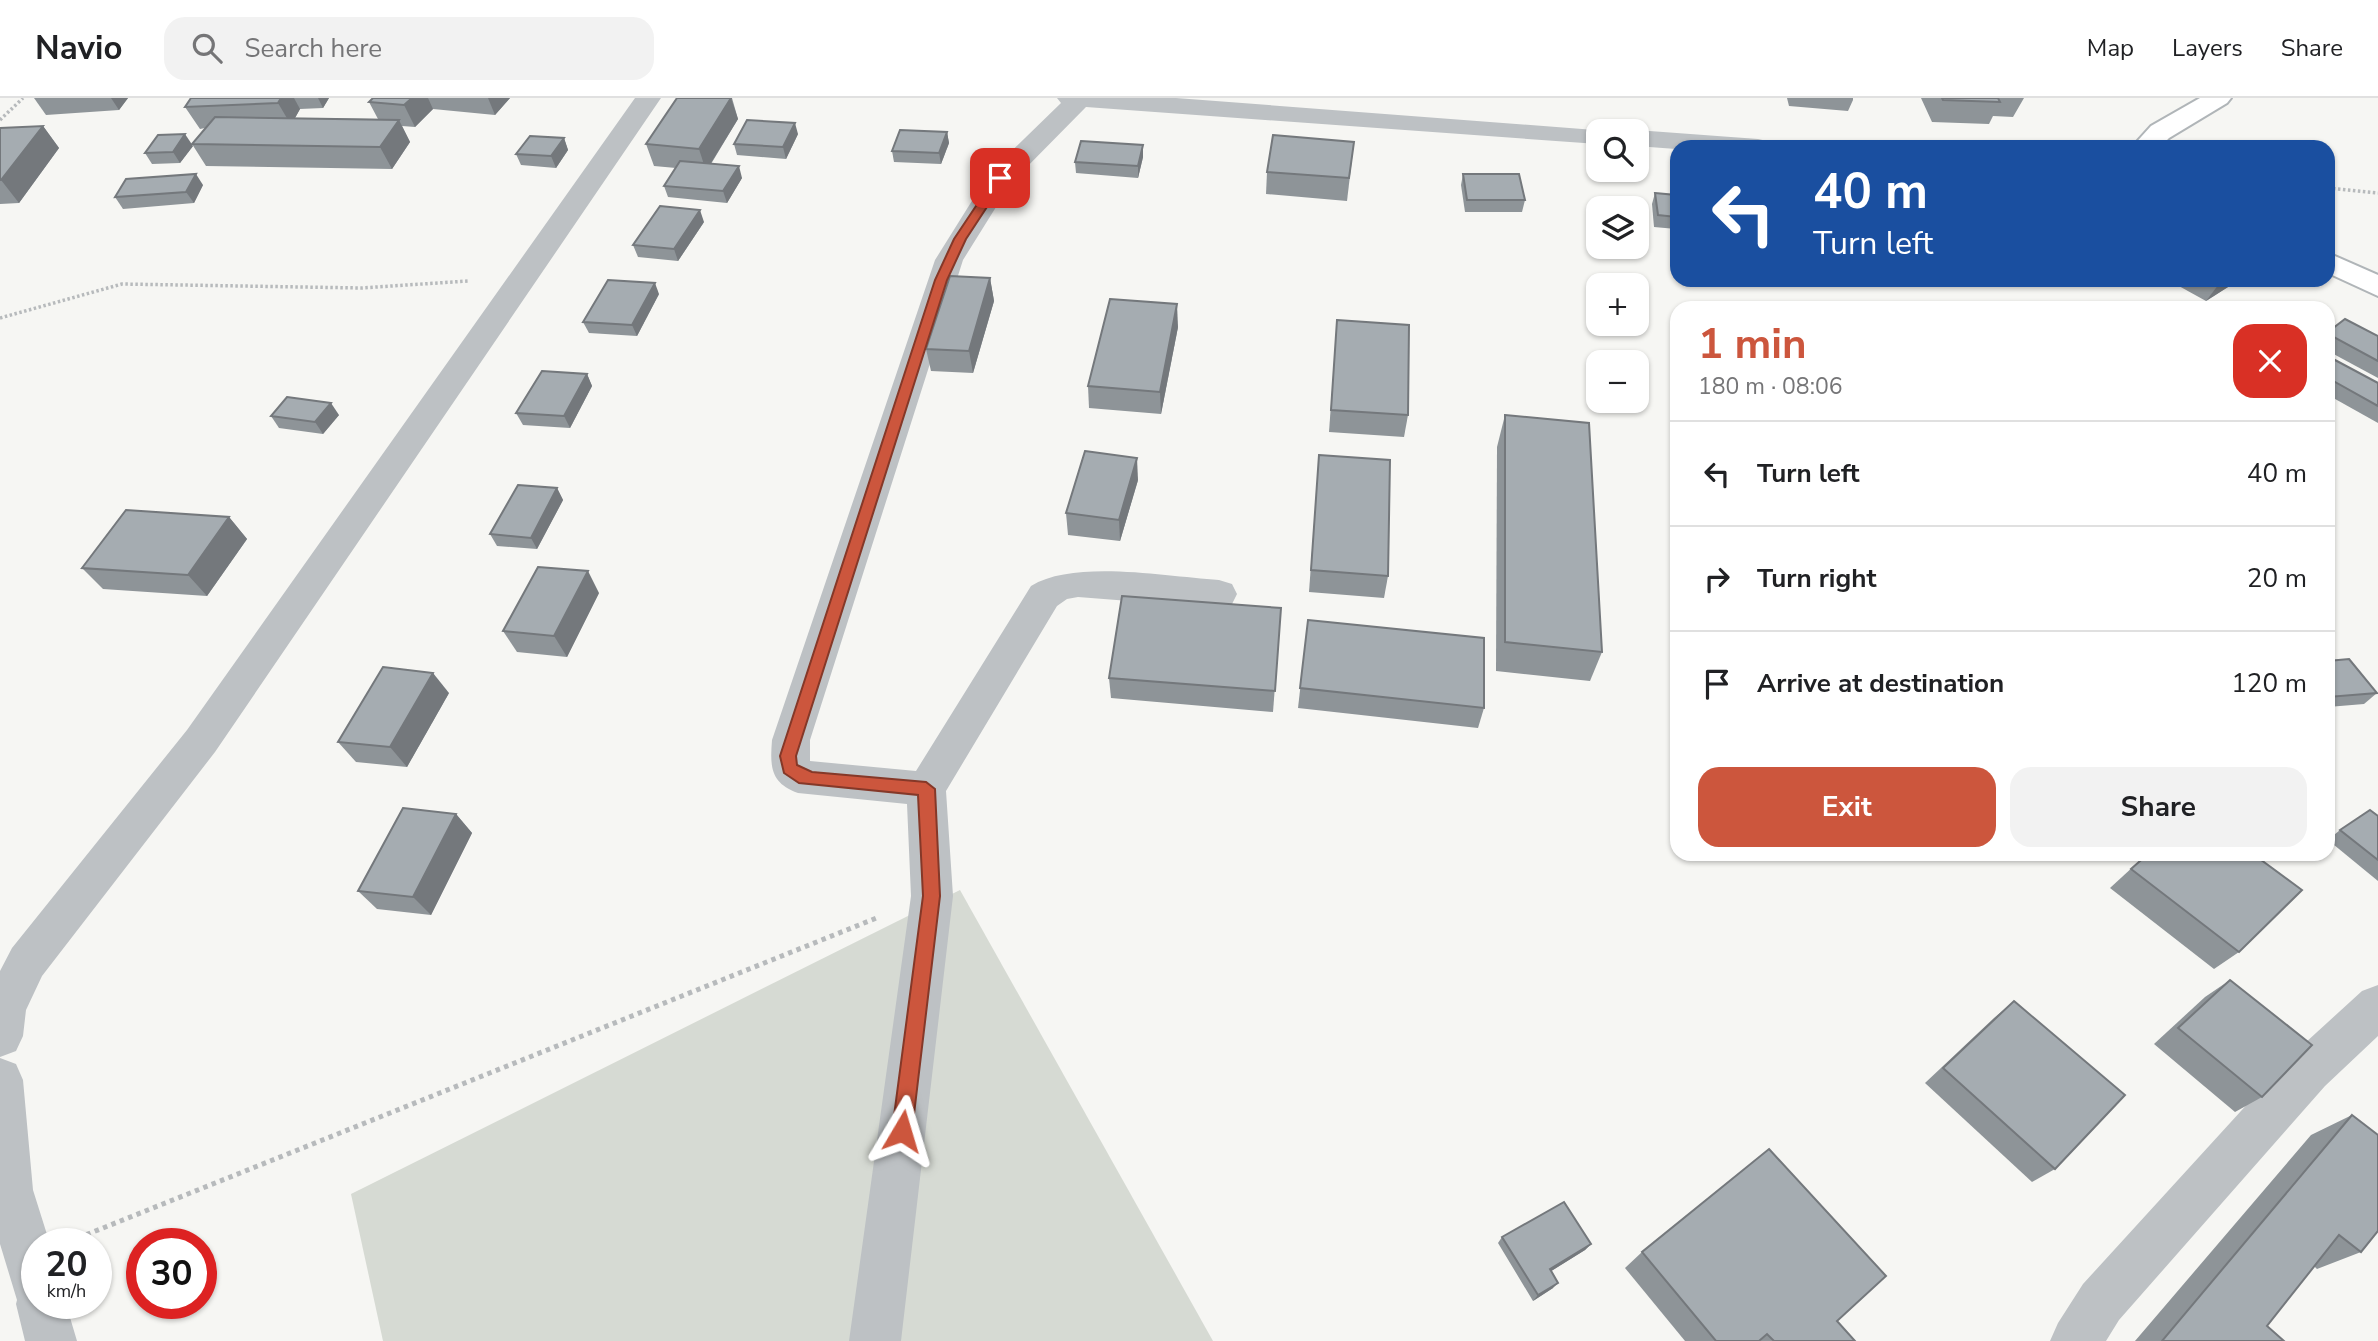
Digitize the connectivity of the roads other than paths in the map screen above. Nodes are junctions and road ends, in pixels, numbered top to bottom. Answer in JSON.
{"nodes":[{"id":1,"x":648,"y":98,"type":"edge"},
{"id":2,"x":1070,"y":98,"type":"edge"},
{"id":3,"x":1080,"y":98,"type":"edge"},
{"id":4,"x":2218,"y":98,"type":"edge"},
{"id":5,"x":1586,"y":135,"type":"edge"},
{"id":6,"x":1649,"y":139,"type":"edge"},
{"id":7,"x":2152,"y":140,"type":"edge"},
{"id":8,"x":1670,"y":141,"type":"edge"},
{"id":9,"x":2335,"y":266,"type":"edge"},
{"id":10,"x":2378,"y":287,"type":"edge"},
{"id":11,"x":1219,"y":594,"type":"dead end"},
{"id":12,"x":926,"y":789,"type":"junction"},
{"id":13,"x":14,"y":964,"type":"edge"},
{"id":14,"x":2378,"y":1006,"type":"edge"},
{"id":15,"x":0,"y":1036,"type":"edge"},
{"id":16,"x":0,"y":1080,"type":"edge"},
{"id":17,"x":21,"y":1231,"type":"edge"},
{"id":18,"x":45,"y":1319,"type":"edge"},
{"id":19,"x":51,"y":1341,"type":"edge"},
{"id":20,"x":875,"y":1341,"type":"edge"},
{"id":21,"x":2076,"y":1341,"type":"edge"}],
"edges":[{"from":1,"to":13,"type":"street"},
{"from":2,"to":3,"type":"street"},
{"from":3,"to":5,"type":"street"},
{"from":3,"to":12,"type":"street"},
{"from":4,"to":7,"type":"main road"},
{"from":6,"to":8,"type":"street"},
{"from":9,"to":10,"type":"main road"},
{"from":11,"to":12,"type":"street"},
{"from":12,"to":20,"type":"street"},
{"from":13,"to":15,"type":"street"},
{"from":14,"to":21,"type":"street"},
{"from":16,"to":17,"type":"street"},
{"from":18,"to":19,"type":"street"}]}
